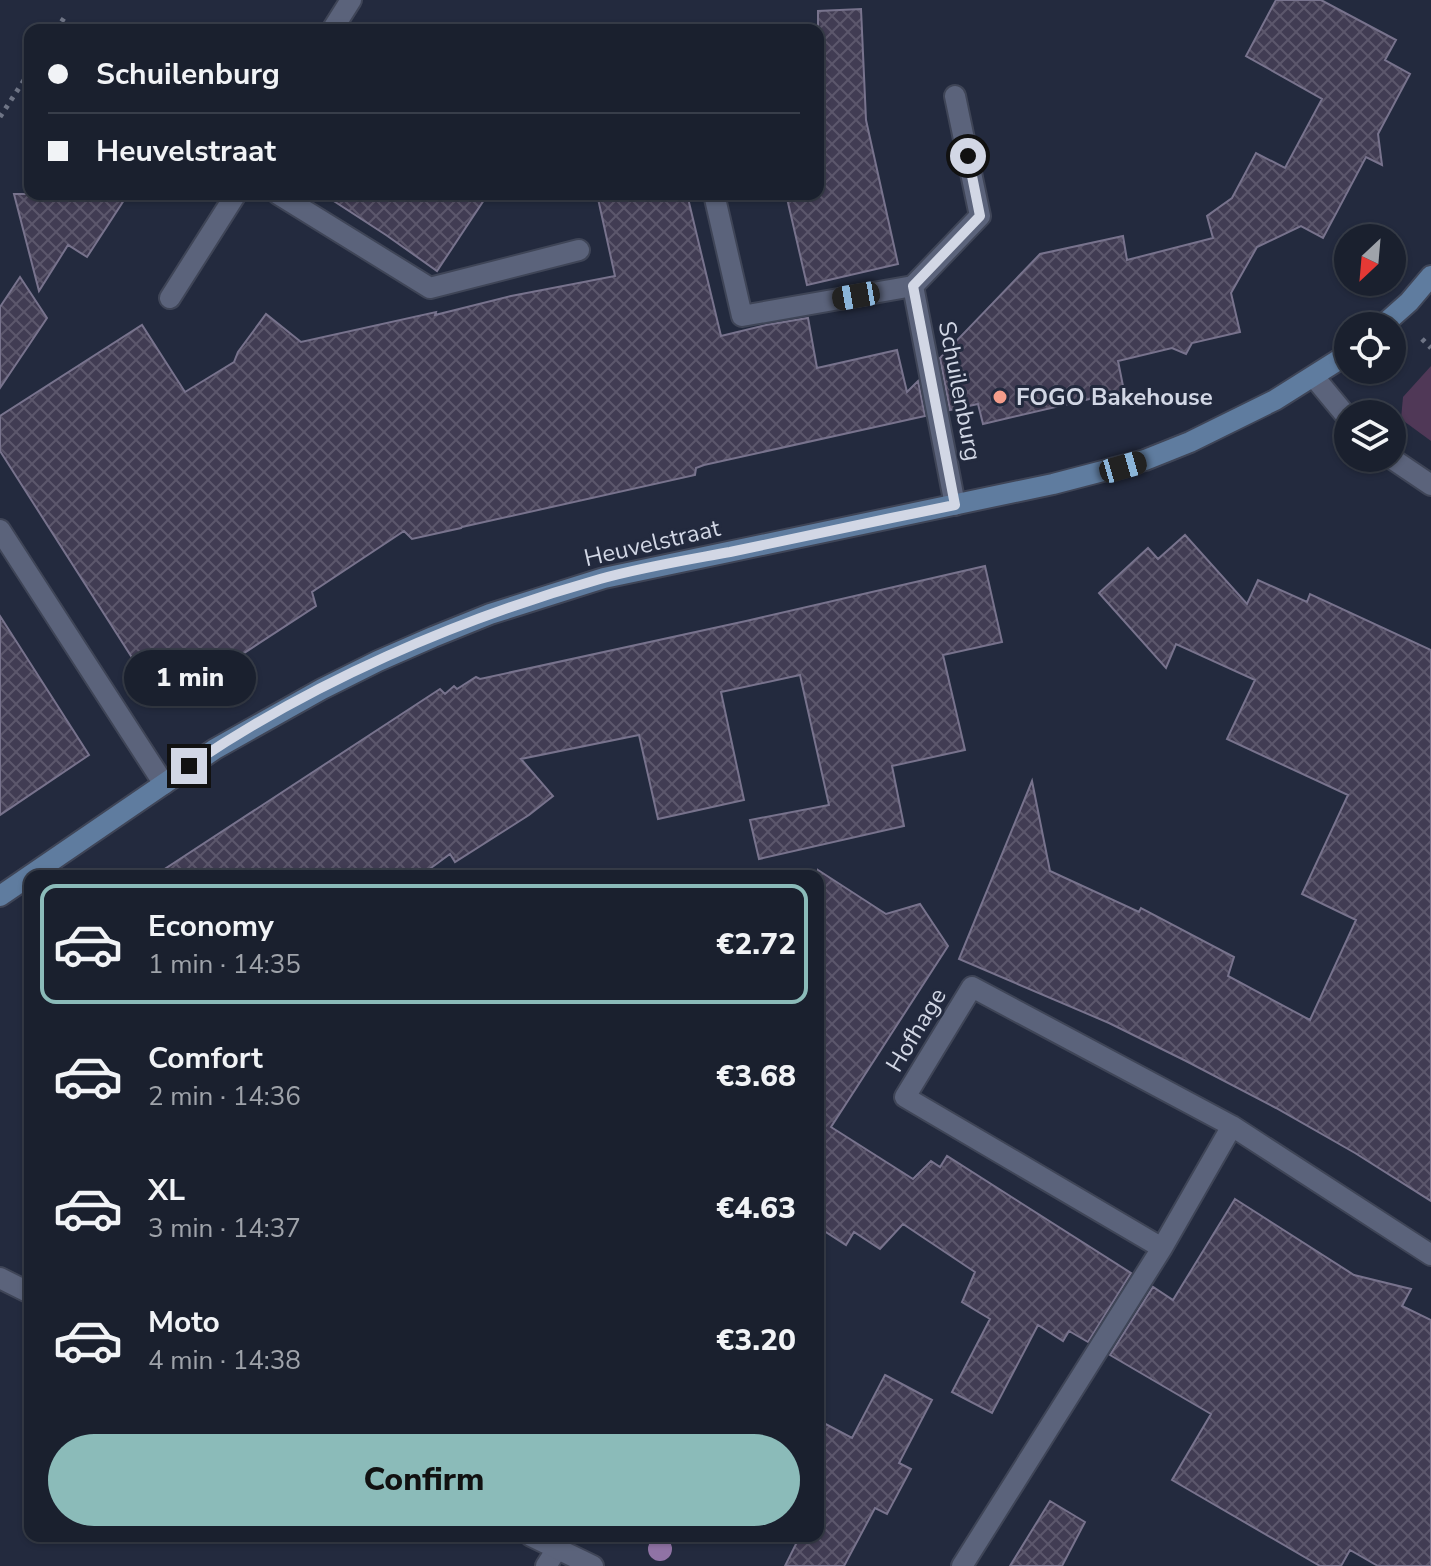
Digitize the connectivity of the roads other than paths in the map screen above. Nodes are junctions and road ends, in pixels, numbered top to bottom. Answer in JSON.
{"nodes":[{"id":1,"x":351,"y":0,"type":"edge"},
{"id":2,"x":336,"y":24,"type":"edge"},
{"id":3,"x":955,"y":96,"type":"dead end"},
{"id":4,"x":232,"y":200,"type":"edge"},
{"id":5,"x":288,"y":200,"type":"edge"},
{"id":6,"x":715,"y":200,"type":"edge"},
{"id":7,"x":579,"y":250,"type":"dead end"},
{"id":8,"x":1431,"y":276,"type":"edge"},
{"id":9,"x":913,"y":286,"type":"junction"},
{"id":10,"x":170,"y":298,"type":"dead end"},
{"id":11,"x":1398,"y":312,"type":"edge"},
{"id":12,"x":1334,"y":363,"type":"edge"},
{"id":13,"x":1314,"y":377,"type":"junction"},
{"id":14,"x":1334,"y":401,"type":"edge"},
{"id":15,"x":1406,"y":468,"type":"edge"},
{"id":16,"x":1431,"y":485,"type":"edge"},
{"id":17,"x":955,"y":505,"type":"junction"},
{"id":18,"x":0,"y":530,"type":"edge"},
{"id":19,"x":164,"y":784,"type":"junction"},
{"id":20,"x":38,"y":870,"type":"edge"},
{"id":21,"x":24,"y":880,"type":"edge"},
{"id":22,"x":0,"y":896,"type":"edge"},
{"id":23,"x":1232,"y":1126,"type":"junction"},
{"id":24,"x":1162,"y":1248,"type":"junction"},
{"id":25,"x":1431,"y":1255,"type":"edge"},
{"id":26,"x":0,"y":1278,"type":"edge"},
{"id":27,"x":24,"y":1290,"type":"edge"},
{"id":28,"x":537,"y":1542,"type":"edge"},
{"id":29,"x":552,"y":1557,"type":"edge"},
{"id":30,"x":593,"y":1566,"type":"edge"},
{"id":31,"x":962,"y":1566,"type":"edge"}],
"edges":[{"from":1,"to":2,"type":"street"},
{"from":3,"to":9,"type":"street"},
{"from":4,"to":10,"type":"street"},
{"from":5,"to":7,"type":"street"},
{"from":6,"to":9,"type":"street"},
{"from":8,"to":11,"type":"street"},
{"from":9,"to":17,"type":"street","name":"Schuilenburg"},
{"from":12,"to":13,"type":"street","name":"Heuvelstraat"},
{"from":13,"to":14,"type":"street"},
{"from":13,"to":17,"type":"street","name":"Heuvelstraat"},
{"from":15,"to":16,"type":"street"},
{"from":17,"to":19,"type":"street","name":"Heuvelstraat"},
{"from":18,"to":19,"type":"street"},
{"from":19,"to":20,"type":"street","name":"Heuvelstraat"},
{"from":21,"to":22,"type":"street","name":"Heuvelstraat"},
{"from":23,"to":24,"type":"street"},
{"from":23,"to":24,"type":"street","name":"Hofhage"},
{"from":23,"to":25,"type":"street","name":"Hofhage"},
{"from":24,"to":31,"type":"street"},
{"from":26,"to":27,"type":"street"},
{"from":28,"to":29,"type":"street"},
{"from":29,"to":30,"type":"street"}]}
